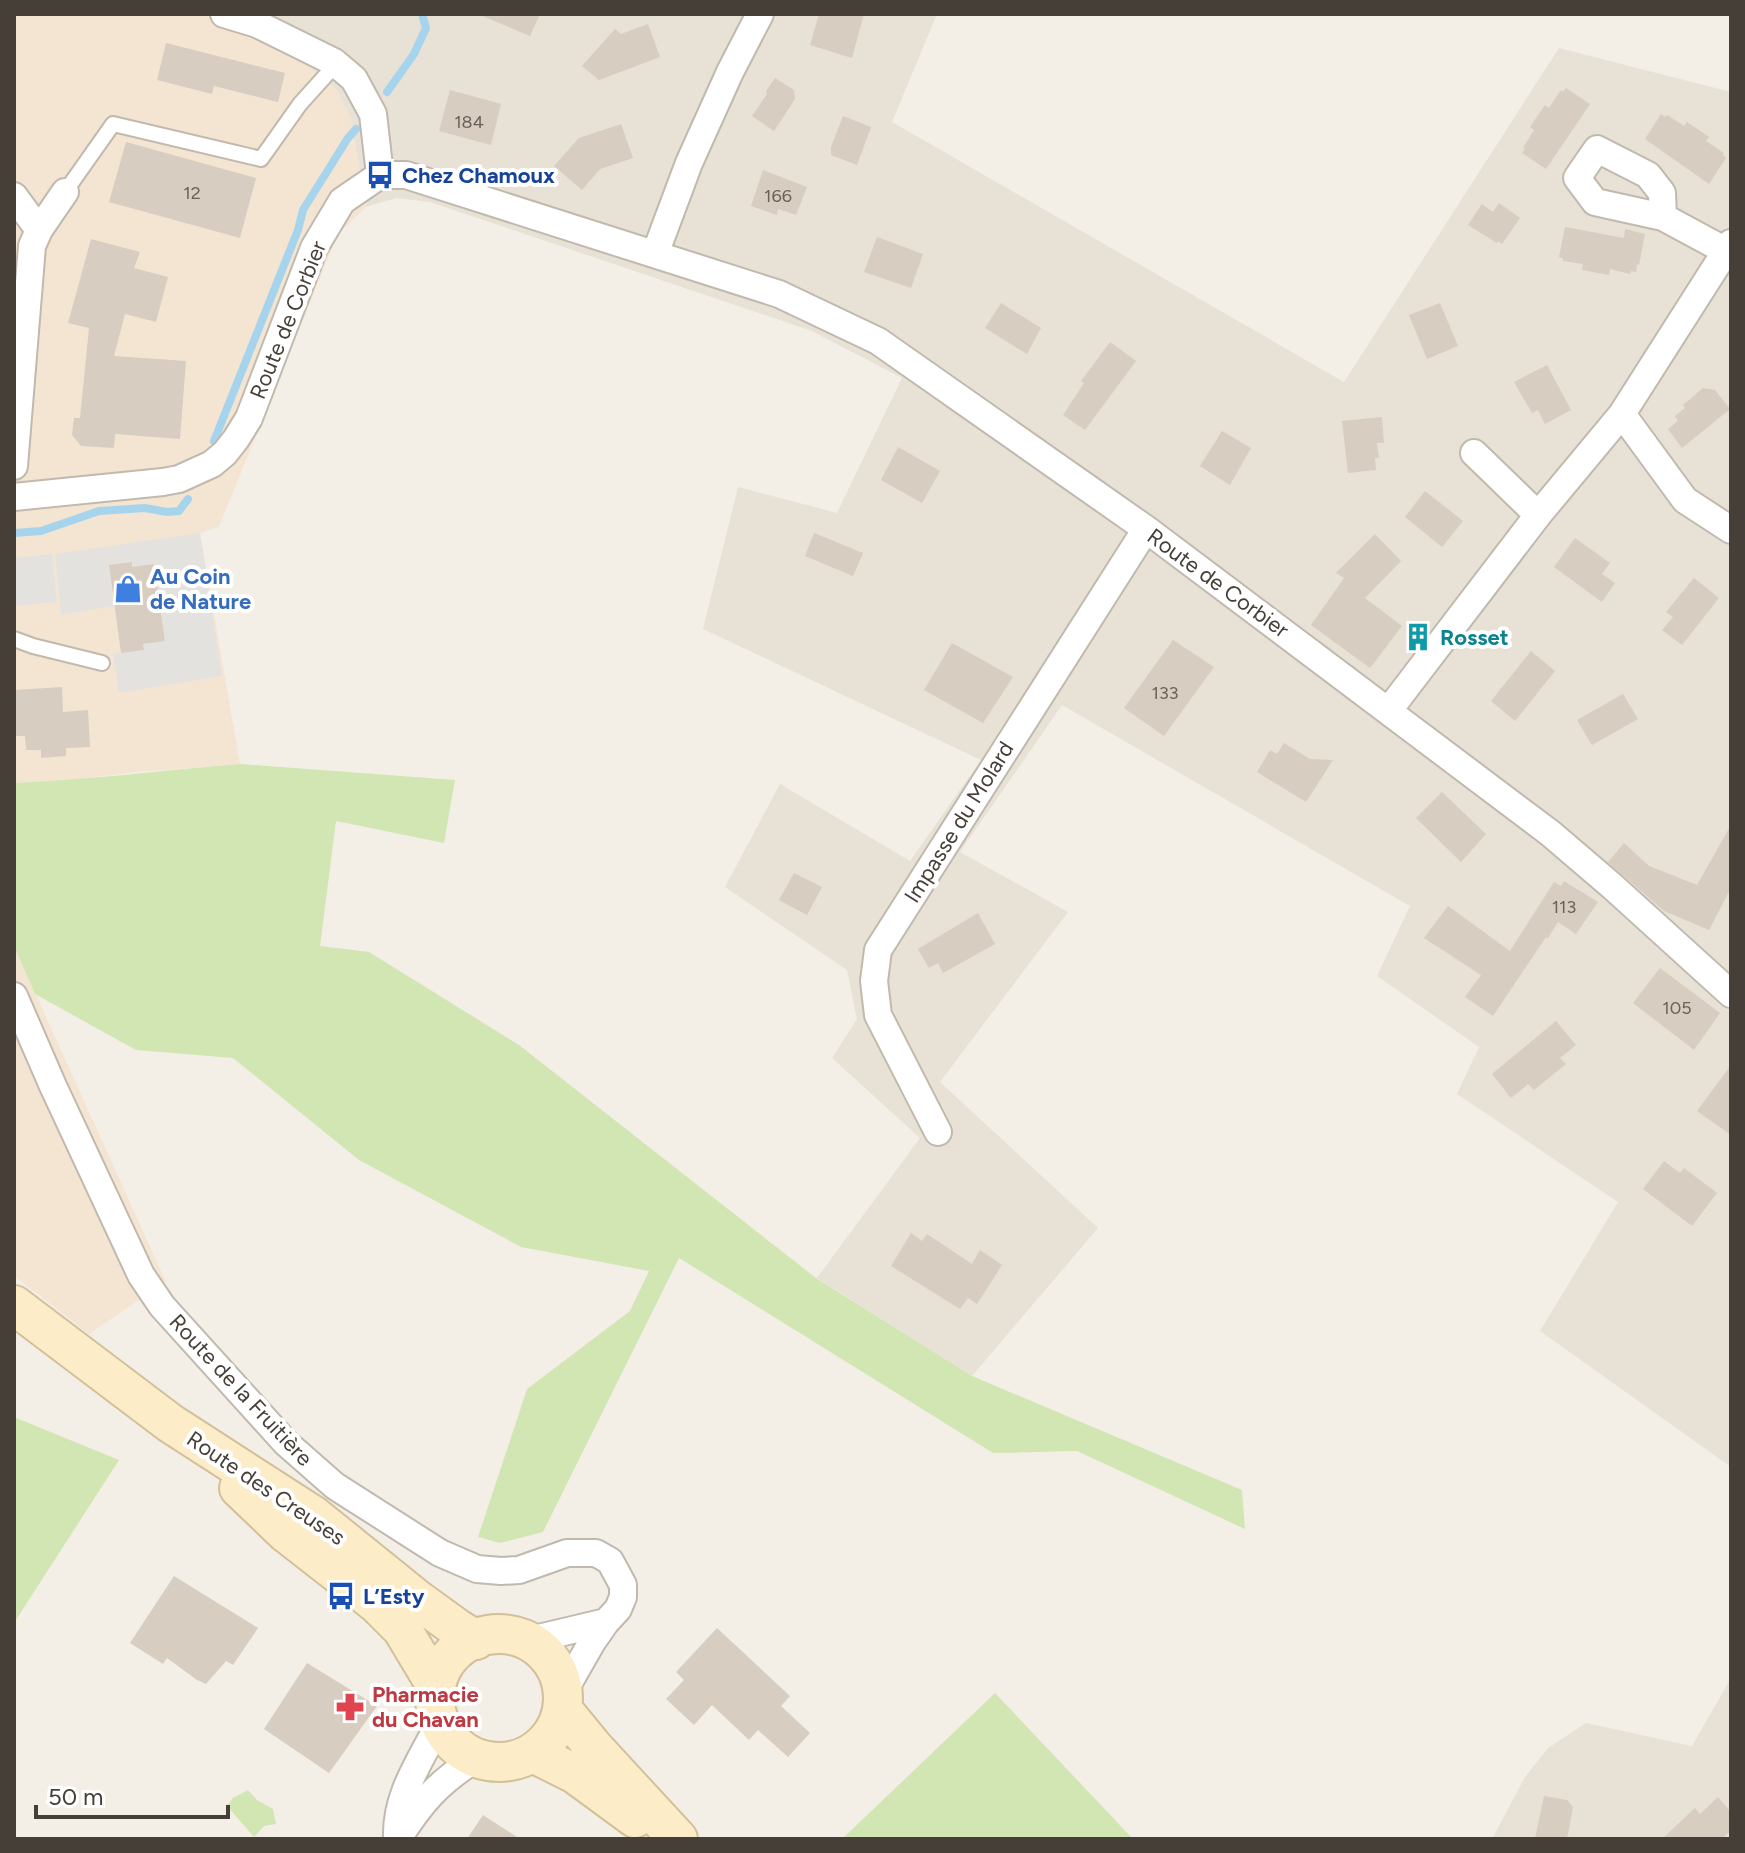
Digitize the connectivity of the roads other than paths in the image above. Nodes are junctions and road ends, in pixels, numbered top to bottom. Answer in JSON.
{"nodes":[{"id":1,"x":224,"y":14,"type":"edge"},
{"id":2,"x":760,"y":14,"type":"edge"},
{"id":3,"x":336,"y":64,"type":"junction"},
{"id":4,"x":380,"y":175,"type":"junction"},
{"id":5,"x":65,"y":192,"type":"joint"},
{"id":6,"x":14,"y":196,"type":"edge"},
{"id":7,"x":1663,"y":217,"type":"dead end"},
{"id":8,"x":39,"y":230,"type":"junction"},
{"id":9,"x":1728,"y":247,"type":"edge"},
{"id":10,"x":655,"y":254,"type":"junction"},
{"id":11,"x":1622,"y":414,"type":"junction"},
{"id":12,"x":1474,"y":453,"type":"dead end"},
{"id":13,"x":14,"y":466,"type":"edge"},
{"id":14,"x":14,"y":497,"type":"edge"},
{"id":15,"x":1538,"y":515,"type":"junction"},
{"id":16,"x":1146,"y":529,"type":"junction"},
{"id":17,"x":1731,"y":530,"type":"edge"},
{"id":18,"x":14,"y":639,"type":"edge"},
{"id":19,"x":102,"y":663,"type":"dead end"},
{"id":20,"x":1389,"y":710,"type":"junction"},
{"id":21,"x":1731,"y":994,"type":"edge"},
{"id":22,"x":14,"y":996,"type":"edge"},
{"id":23,"x":938,"y":1132,"type":"dead end"},
{"id":24,"x":14,"y":1305,"type":"edge"},
{"id":25,"x":170,"y":1423,"type":"junction"},
{"id":26,"x":606,"y":1622,"type":"junction"},
{"id":27,"x":476,"y":1640,"type":"junction"},
{"id":28,"x":530,"y":1640,"type":"junction"},
{"id":29,"x":435,"y":1684,"type":"junction"},
{"id":30,"x":564,"y":1701,"type":"junction"},
{"id":31,"x":440,"y":1722,"type":"junction"},
{"id":32,"x":533,"y":1753,"type":"junction"},
{"id":33,"x":475,"y":1759,"type":"junction"},
{"id":34,"x":398,"y":1839,"type":"edge"},
{"id":35,"x":665,"y":1839,"type":"edge"},
{"id":36,"x":678,"y":1839,"type":"edge"}],
"edges":[{"from":1,"to":3,"type":"street"},
{"from":2,"to":10,"type":"street"},
{"from":3,"to":4,"type":"street"},
{"from":3,"to":5,"type":"lane"},
{"from":4,"to":10,"type":"street","name":"Route de Corbier"},
{"from":4,"to":14,"type":"street","name":"Route de Corbier"},
{"from":5,"to":8,"type":"street"},
{"from":6,"to":8,"type":"street"},
{"from":7,"to":9,"type":"street"},
{"from":8,"to":13,"type":"street"},
{"from":9,"to":11,"type":"street"},
{"from":10,"to":16,"type":"street","name":"Route de Corbier"},
{"from":11,"to":15,"type":"street"},
{"from":11,"to":17,"type":"street"},
{"from":12,"to":15,"type":"street"},
{"from":15,"to":20,"type":"street"},
{"from":16,"to":20,"type":"street","name":"Route de Corbier"},
{"from":16,"to":23,"type":"street","name":"Impasse du Molard"},
{"from":18,"to":19,"type":"lane"},
{"from":20,"to":21,"type":"street","name":"Route de Corbier"},
{"from":22,"to":26,"type":"street","name":"Route de la Fruitière"},
{"from":24,"to":25,"type":"main road","name":"Route des Creuses"},
{"from":25,"to":27,"type":"main road","name":"Route des Creuses"},
{"from":25,"to":29,"type":"main road","name":"Route des Creuses"},
{"from":26,"to":28,"type":"street"},
{"from":26,"to":30,"type":"street","name":"Route de la Fruitière"},
{"from":27,"to":28,"type":"main road"},
{"from":27,"to":29,"type":"main road"},
{"from":28,"to":30,"type":"main road"},
{"from":29,"to":31,"type":"main road","name":"Route des Creuses"},
{"from":30,"to":32,"type":"main road"},
{"from":30,"to":36,"type":"main road"},
{"from":31,"to":33,"type":"main road"},
{"from":31,"to":34,"type":"street"},
{"from":32,"to":33,"type":"main road"},
{"from":32,"to":35,"type":"main road"},
{"from":33,"to":34,"type":"street"}]}
